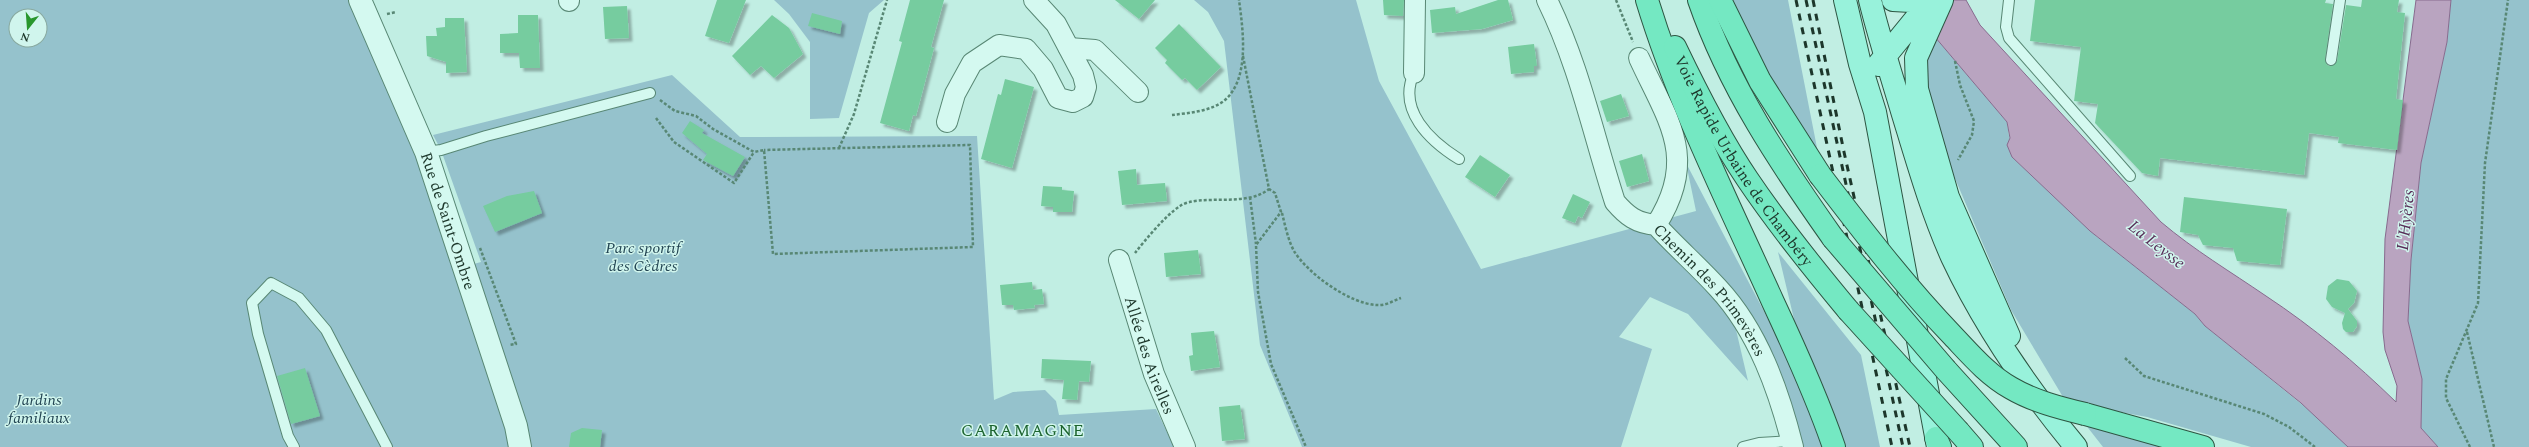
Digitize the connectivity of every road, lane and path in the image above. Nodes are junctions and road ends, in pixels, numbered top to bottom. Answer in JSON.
{"nodes":[{"id":1,"x":360,"y":0,"type":"edge"},
{"id":2,"x":886,"y":0,"type":"edge"},
{"id":3,"x":1034,"y":0,"type":"edge"},
{"id":4,"x":1239,"y":0,"type":"edge"},
{"id":5,"x":1415,"y":0,"type":"edge"},
{"id":6,"x":1547,"y":0,"type":"edge"},
{"id":7,"x":1616,"y":0,"type":"edge"},
{"id":8,"x":1647,"y":0,"type":"edge"},
{"id":9,"x":1656,"y":0,"type":"edge"},
{"id":10,"x":1699,"y":0,"type":"edge"},
{"id":11,"x":1720,"y":0,"type":"edge"},
{"id":12,"x":1845,"y":0,"type":"edge"},
{"id":13,"x":1870,"y":0,"type":"edge"},
{"id":14,"x":2008,"y":0,"type":"edge"},
{"id":15,"x":2340,"y":0,"type":"edge"},
{"id":16,"x":2508,"y":0,"type":"edge"},
{"id":17,"x":1894,"y":1,"type":"edge"},
{"id":18,"x":1934,"y":1,"type":"edge"},
{"id":19,"x":1919,"y":31,"type":"junction"},
{"id":20,"x":1069,"y":48,"type":"junction"},
{"id":21,"x":1886,"y":55,"type":"junction"},
{"id":22,"x":1243,"y":56,"type":"junction"},
{"id":23,"x":1639,"y":58,"type":"joint"},
{"id":24,"x":2331,"y":60,"type":"dead end"},
{"id":25,"x":1955,"y":61,"type":"dead end"},
{"id":26,"x":1414,"y":72,"type":"joint"},
{"id":27,"x":1138,"y":92,"type":"dead end"},
{"id":28,"x":650,"y":93,"type":"joint"},
{"id":29,"x":1875,"y":112,"type":"junction"},
{"id":30,"x":1172,"y":115,"type":"dead end"},
{"id":31,"x":656,"y":118,"type":"dead end"},
{"id":32,"x":947,"y":122,"type":"dead end"},
{"id":33,"x":839,"y":148,"type":"junction"},
{"id":34,"x":764,"y":150,"type":"junction"},
{"id":35,"x":426,"y":152,"type":"junction"},
{"id":36,"x":754,"y":152,"type":"junction"},
{"id":37,"x":1459,"y":159,"type":"dead end"},
{"id":38,"x":2130,"y":176,"type":"dead end"},
{"id":39,"x":1944,"y":185,"type":"junction"},
{"id":40,"x":1269,"y":189,"type":"junction"},
{"id":41,"x":1250,"y":197,"type":"junction"},
{"id":42,"x":1281,"y":212,"type":"junction"},
{"id":43,"x":1656,"y":225,"type":"junction"},
{"id":44,"x":1256,"y":245,"type":"junction"},
{"id":45,"x":1121,"y":265,"type":"joint"},
{"id":46,"x":1401,"y":298,"type":"dead end"},
{"id":47,"x":2467,"y":332,"type":"junction"},
{"id":48,"x":2124,"y":358,"type":"dead end"},
{"id":49,"x":2046,"y":411,"type":"junction"},
{"id":50,"x":1965,"y":440,"type":"edge"},
{"id":51,"x":1792,"y":444,"type":"edge"},
{"id":52,"x":1938,"y":444,"type":"edge"},
{"id":53,"x":294,"y":447,"type":"edge"},
{"id":54,"x":387,"y":447,"type":"edge"},
{"id":55,"x":520,"y":447,"type":"edge"},
{"id":56,"x":1185,"y":447,"type":"edge"},
{"id":57,"x":1306,"y":447,"type":"edge"},
{"id":58,"x":1743,"y":447,"type":"edge"},
{"id":59,"x":1834,"y":447,"type":"edge"},
{"id":60,"x":2016,"y":447,"type":"edge"},
{"id":61,"x":2076,"y":447,"type":"edge"},
{"id":62,"x":2204,"y":447,"type":"edge"},
{"id":63,"x":2315,"y":447,"type":"edge"},
{"id":64,"x":2470,"y":447,"type":"edge"},
{"id":65,"x":2494,"y":447,"type":"edge"}],
"edges":[{"from":1,"to":35,"type":"street","name":"Rue de Saint-Ombre"},
{"from":2,"to":33,"type":"path"},
{"from":3,"to":20,"type":"street"},
{"from":4,"to":22,"type":"path"},
{"from":5,"to":26,"type":"street"},
{"from":6,"to":43,"type":"street","name":"Chemin des Primevères"},
{"from":7,"to":23,"type":"path"},
{"from":8,"to":59,"type":"highway"},
{"from":9,"to":50,"type":"highway","name":"Voie Rapide Urbaine de Chambéry","bridge":true},
{"from":10,"to":60,"type":"highway","bridge":true},
{"from":11,"to":62,"type":"highway","bridge":true},
{"from":12,"to":29,"type":"main road"},
{"from":13,"to":21,"type":"main road"},
{"from":14,"to":38,"type":"lane"},
{"from":15,"to":24,"type":"lane"},
{"from":16,"to":47,"type":"path"},
{"from":17,"to":18,"type":"main road"},
{"from":18,"to":19,"type":"main road"},
{"from":19,"to":21,"type":"main road"},
{"from":19,"to":39,"type":"main road"},
{"from":20,"to":27,"type":"street"},
{"from":20,"to":32,"type":"street"},
{"from":21,"to":29,"type":"main road"},
{"from":21,"to":49,"type":"main road"},
{"from":22,"to":30,"type":"path"},
{"from":22,"to":40,"type":"path"},
{"from":23,"to":43,"type":"street"},
{"from":25,"to":39,"type":"path"},
{"from":26,"to":37,"type":"lane"},
{"from":28,"to":35,"type":"lane"},
{"from":28,"to":36,"type":"path"},
{"from":29,"to":52,"type":"main road"},
{"from":31,"to":36,"type":"path"},
{"from":33,"to":34,"type":"path"},
{"from":33,"to":34,"type":"path"},
{"from":34,"to":36,"type":"path"},
{"from":35,"to":55,"type":"street","name":"Rue de Saint-Ombre"},
{"from":39,"to":49,"type":"main road"},
{"from":40,"to":41,"type":"path"},
{"from":40,"to":42,"type":"path"},
{"from":41,"to":44,"type":"path"},
{"from":41,"to":45,"type":"path"},
{"from":42,"to":44,"type":"path"},
{"from":42,"to":46,"type":"path"},
{"from":43,"to":51,"type":"street","name":"Chemin des Primevères"},
{"from":44,"to":57,"type":"path"},
{"from":45,"to":56,"type":"street","name":"Allée des Airelles"},
{"from":47,"to":64,"type":"path"},
{"from":47,"to":65,"type":"path"},
{"from":48,"to":63,"type":"path"},
{"from":49,"to":61,"type":"main road"},
{"from":51,"to":58,"type":"lane"},
{"from":53,"to":54,"type":"lane"}]}
